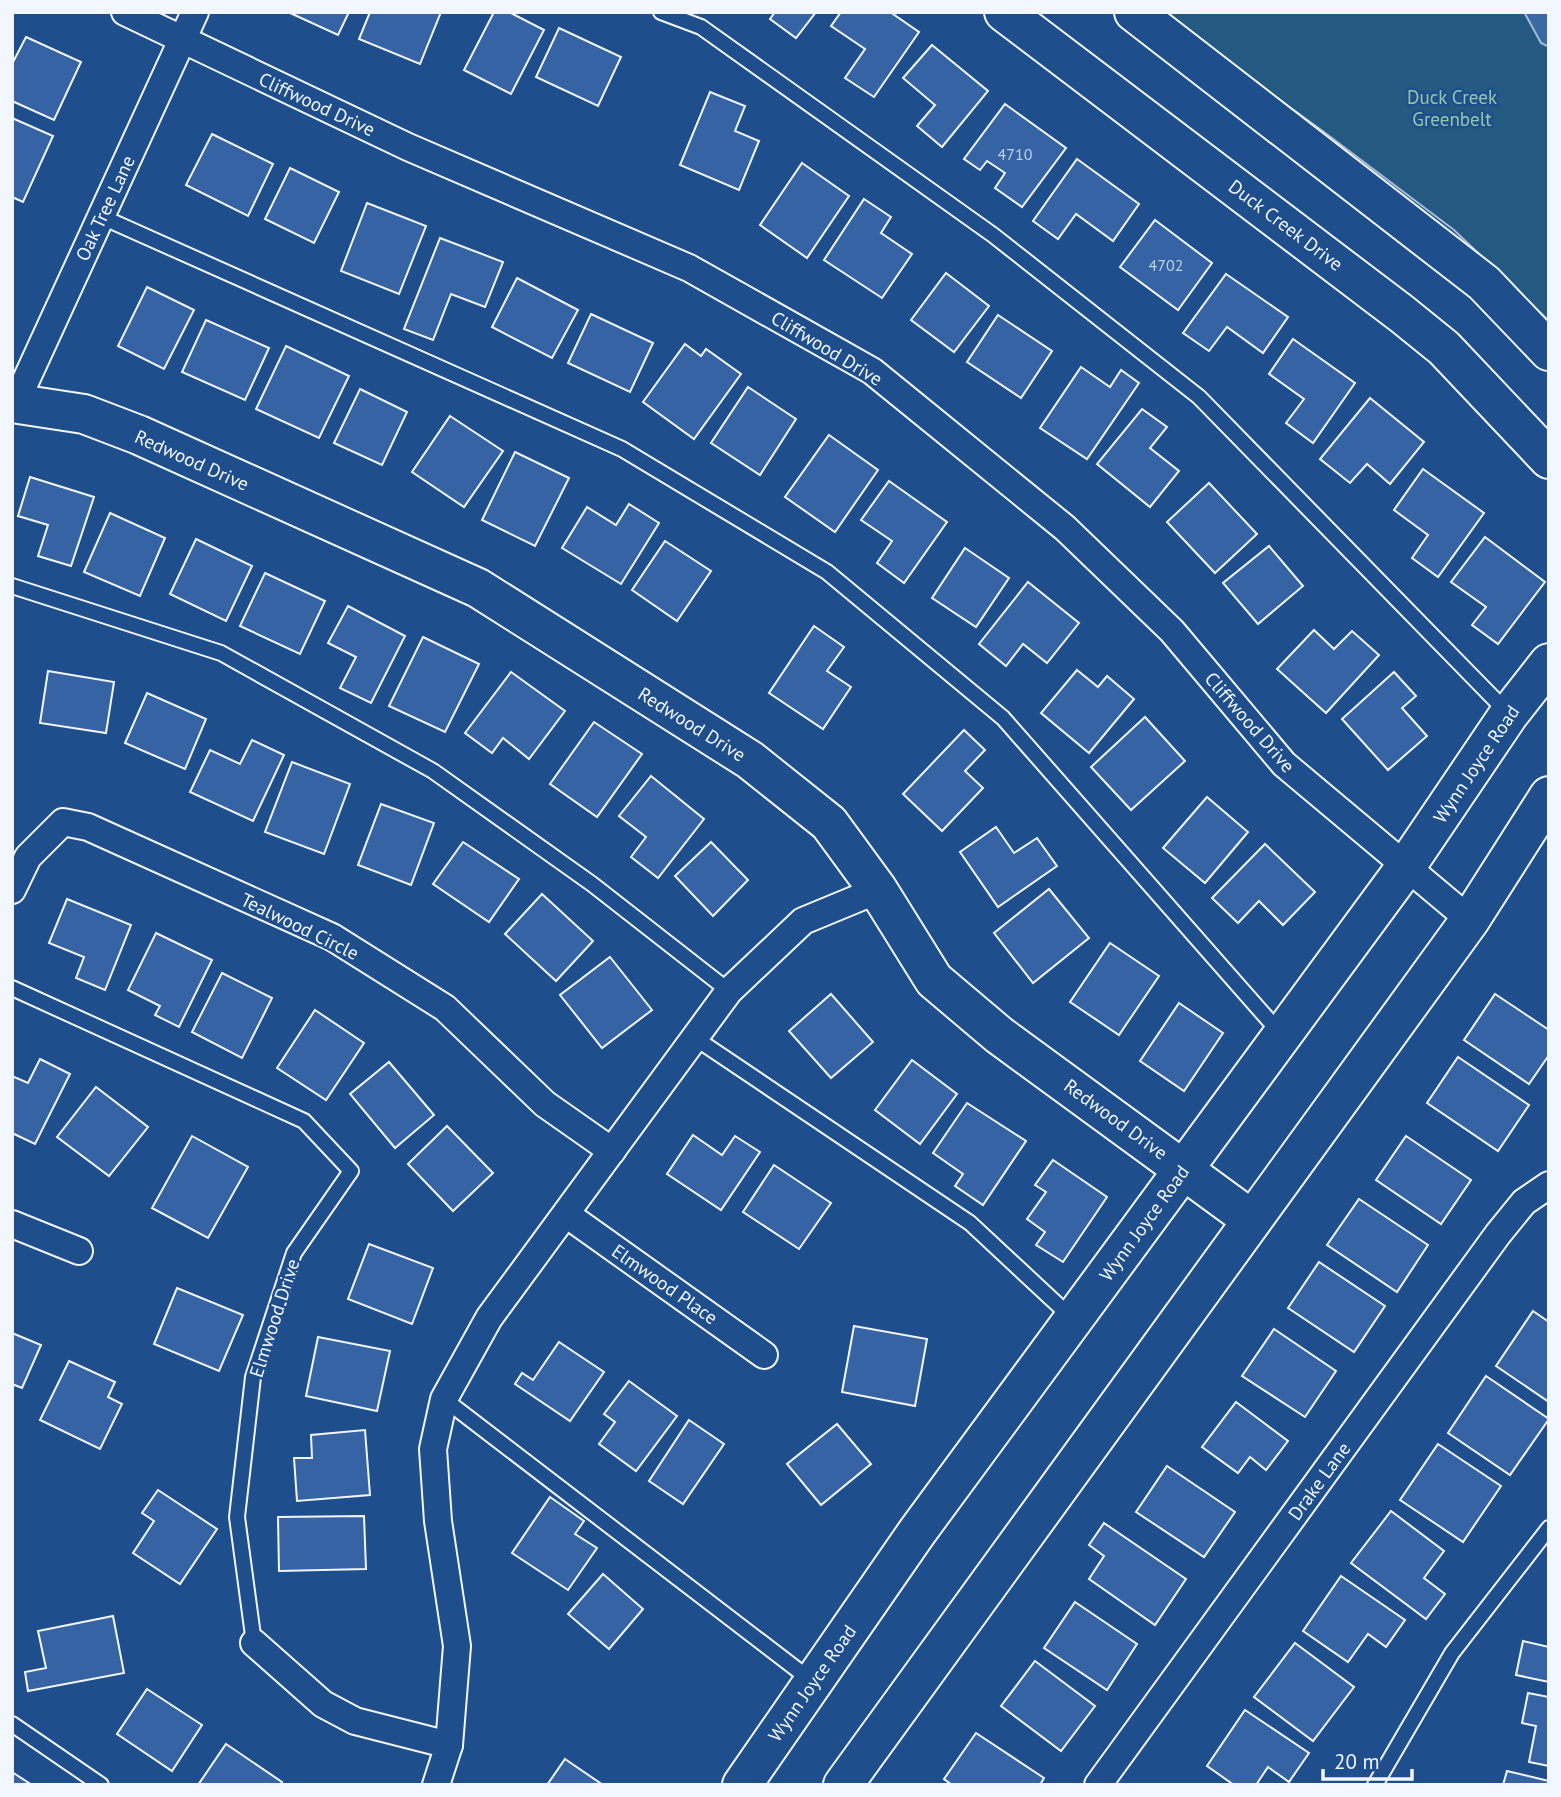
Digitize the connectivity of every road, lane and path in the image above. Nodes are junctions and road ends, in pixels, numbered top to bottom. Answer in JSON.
{"nodes":[{"id":1,"x":125,"y":12,"type":"edge"},
{"id":2,"x":195,"y":12,"type":"edge"},
{"id":3,"x":661,"y":12,"type":"edge"},
{"id":4,"x":1004,"y":12,"type":"edge"},
{"id":5,"x":1134,"y":12,"type":"edge"},
{"id":6,"x":182,"y":41,"type":"junction"},
{"id":7,"x":102,"y":216,"type":"junction"},
{"id":8,"x":1549,"y":351,"type":"edge"},
{"id":9,"x":13,"y":405,"type":"edge"},
{"id":10,"x":1549,"y":459,"type":"edge"},
{"id":11,"x":12,"y":586,"type":"edge"},
{"id":12,"x":1549,"y":663,"type":"edge"},
{"id":13,"x":1509,"y":714,"type":"junction"},
{"id":14,"x":1549,"y":796,"type":"edge"},
{"id":15,"x":1405,"y":868,"type":"junction"},
{"id":16,"x":12,"y":890,"type":"edge"},
{"id":17,"x":878,"y":890,"type":"junction"},
{"id":18,"x":1470,"y":920,"type":"junction"},
{"id":19,"x":12,"y":988,"type":"edge"},
{"id":20,"x":729,"y":991,"type":"junction"},
{"id":21,"x":1282,"y":1035,"type":"junction"},
{"id":22,"x":695,"y":1038,"type":"junction"},
{"id":23,"x":612,"y":1151,"type":"junction"},
{"id":24,"x":1184,"y":1168,"type":"junction"},
{"id":25,"x":1549,"y":1185,"type":"edge"},
{"id":26,"x":566,"y":1214,"type":"junction"},
{"id":27,"x":1252,"y":1220,"type":"junction"},
{"id":28,"x":12,"y":1224,"type":"edge"},
{"id":29,"x":79,"y":1251,"type":"dead end"},
{"id":30,"x":1073,"y":1319,"type":"junction"},
{"id":31,"x":764,"y":1355,"type":"dead end"},
{"id":32,"x":444,"y":1399,"type":"junction"},
{"id":33,"x":1549,"y":1528,"type":"edge"},
{"id":34,"x":254,"y":1643,"type":"joint"},
{"id":35,"x":813,"y":1681,"type":"junction"},
{"id":36,"x":12,"y":1724,"type":"edge"},
{"id":37,"x":449,"y":1745,"type":"junction"},
{"id":38,"x":101,"y":1785,"type":"edge"},
{"id":39,"x":436,"y":1785,"type":"edge"},
{"id":40,"x":742,"y":1785,"type":"edge"},
{"id":41,"x":843,"y":1785,"type":"edge"},
{"id":42,"x":1098,"y":1785,"type":"edge"},
{"id":43,"x":1375,"y":1785,"type":"edge"}],
"edges":[{"from":1,"to":6,"type":"street","name":"Cliffwood Drive"},
{"from":2,"to":6,"type":"street","name":"Oak Tree Lane"},
{"from":3,"to":13,"type":"lane"},
{"from":4,"to":10,"type":"main road","name":"Duck Creek Drive"},
{"from":5,"to":8,"type":"main road"},
{"from":6,"to":7,"type":"street","name":"Oak Tree Lane"},
{"from":6,"to":15,"type":"street","name":"Cliffwood Drive"},
{"from":7,"to":9,"type":"street","name":"Oak Tree Lane"},
{"from":7,"to":21,"type":"lane"},
{"from":9,"to":17,"type":"main road","name":"Redwood Drive"},
{"from":11,"to":20,"type":"lane"},
{"from":12,"to":13,"type":"main road","name":"Wynn Joyce Road"},
{"from":13,"to":15,"type":"main road","name":"Wynn Joyce Road"},
{"from":14,"to":18,"type":"main road"},
{"from":15,"to":18,"type":"street","name":"Cliffwood Drive"},
{"from":15,"to":21,"type":"main road","name":"Wynn Joyce Road"},
{"from":16,"to":23,"type":"street","name":"Tealwood Circle"},
{"from":17,"to":20,"type":"street"},
{"from":17,"to":24,"type":"main road","name":"Redwood Drive"},
{"from":18,"to":27,"type":"main road"},
{"from":19,"to":34,"type":"lane","name":"Elmwood Drive"},
{"from":20,"to":22,"type":"street"},
{"from":21,"to":24,"type":"main road","name":"Wynn Joyce Road"},
{"from":22,"to":23,"type":"street"},
{"from":22,"to":30,"type":"lane"},
{"from":23,"to":26,"type":"street"},
{"from":24,"to":27,"type":"main road","name":"Redwood Drive"},
{"from":24,"to":30,"type":"main road","name":"Wynn Joyce Road"},
{"from":25,"to":42,"type":"street","name":"Drake Lane"},
{"from":26,"to":31,"type":"street","name":"Elmwood Place"},
{"from":26,"to":32,"type":"street"},
{"from":27,"to":41,"type":"main road"},
{"from":28,"to":29,"type":"street"},
{"from":30,"to":35,"type":"main road","name":"Wynn Joyce Road"},
{"from":32,"to":35,"type":"lane"},
{"from":32,"to":37,"type":"street"},
{"from":33,"to":43,"type":"lane"},
{"from":34,"to":37,"type":"street","name":"Elmwood Drive"},
{"from":35,"to":40,"type":"main road","name":"Wynn Joyce Road"},
{"from":36,"to":38,"type":"lane"},
{"from":37,"to":39,"type":"street"}]}
